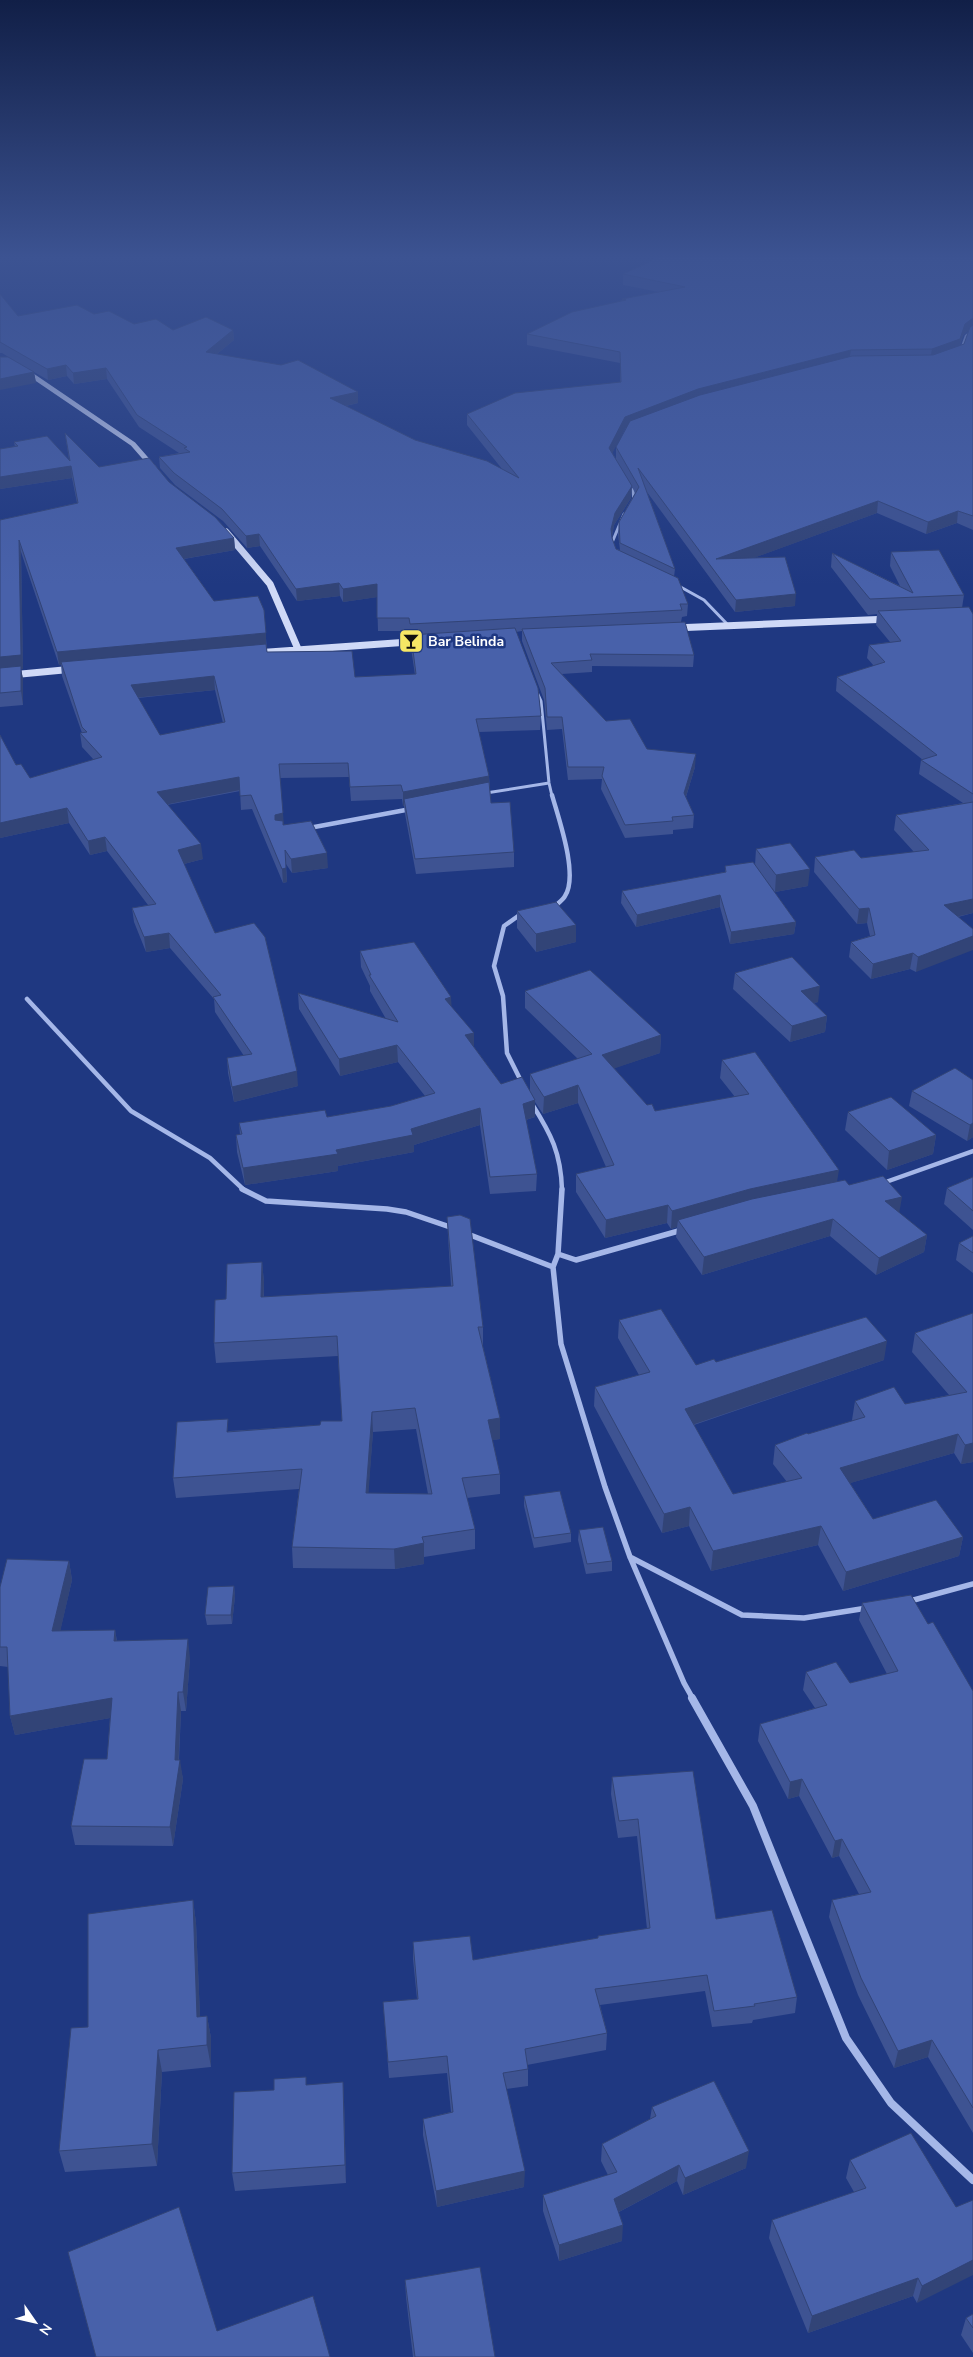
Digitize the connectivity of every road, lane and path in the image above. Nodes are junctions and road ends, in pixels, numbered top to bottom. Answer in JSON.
{"nodes":[{"id":1,"x":21,"y":368,"type":"edge"},
{"id":2,"x":157,"y":472,"type":"edge"},
{"id":3,"x":626,"y":482,"type":"edge"},
{"id":4,"x":630,"y":505,"type":"edge"},
{"id":5,"x":625,"y":512,"type":"edge"},
{"id":6,"x":220,"y":526,"type":"edge"},
{"id":7,"x":612,"y":550,"type":"edge"},
{"id":8,"x":669,"y":582,"type":"edge"},
{"id":9,"x":898,"y":619,"type":"edge"},
{"id":10,"x":729,"y":626,"type":"junction"},
{"id":11,"x":661,"y":629,"type":"edge"},
{"id":12,"x":427,"y":641,"type":"edge"},
{"id":13,"x":298,"y":649,"type":"junction"},
{"id":14,"x":249,"y":653,"type":"edge"},
{"id":15,"x":82,"y":668,"type":"edge"},
{"id":16,"x":0,"y":676,"type":"edge"},
{"id":17,"x":534,"y":682,"type":"edge"},
{"id":18,"x":550,"y":783,"type":"junction"},
{"id":19,"x":484,"y":794,"type":"edge"},
{"id":20,"x":421,"y":807,"type":"edge"},
{"id":21,"x":306,"y":828,"type":"edge"},
{"id":22,"x":545,"y":910,"type":"edge"},
{"id":23,"x":529,"y":912,"type":"edge"},
{"id":24,"x":27,"y":999,"type":"dead end"},
{"id":25,"x":523,"y":1087,"type":"edge"},
{"id":26,"x":527,"y":1095,"type":"edge"},
{"id":27,"x":973,"y":1151,"type":"edge"},
{"id":28,"x":872,"y":1185,"type":"edge"},
{"id":29,"x":691,"y":1228,"type":"edge"},
{"id":30,"x":558,"y":1254,"type":"junction"},
{"id":31,"x":553,"y":1266,"type":"junction"},
{"id":32,"x":630,"y":1557,"type":"junction"},
{"id":33,"x":973,"y":1584,"type":"edge"},
{"id":34,"x":902,"y":1602,"type":"edge"},
{"id":35,"x":872,"y":1607,"type":"edge"},
{"id":36,"x":973,"y":2180,"type":"edge"}],
"edges":[{"from":1,"to":2,"type":"street"},
{"from":3,"to":4,"type":"street"},
{"from":5,"to":7,"type":"street"},
{"from":6,"to":13,"type":"street"},
{"from":8,"to":10,"type":"street"},
{"from":9,"to":10,"type":"street"},
{"from":10,"to":11,"type":"street"},
{"from":12,"to":13,"type":"street"},
{"from":13,"to":14,"type":"street"},
{"from":15,"to":16,"type":"street"},
{"from":17,"to":18,"type":"street"},
{"from":18,"to":19,"type":"street"},
{"from":18,"to":22,"type":"street"},
{"from":20,"to":21,"type":"street"},
{"from":23,"to":25,"type":"street"},
{"from":24,"to":31,"type":"street"},
{"from":26,"to":30,"type":"street"},
{"from":27,"to":28,"type":"street"},
{"from":29,"to":30,"type":"street"},
{"from":30,"to":31,"type":"street"},
{"from":31,"to":32,"type":"street"},
{"from":32,"to":35,"type":"street"},
{"from":32,"to":36,"type":"street"},
{"from":33,"to":34,"type":"street"}]}
